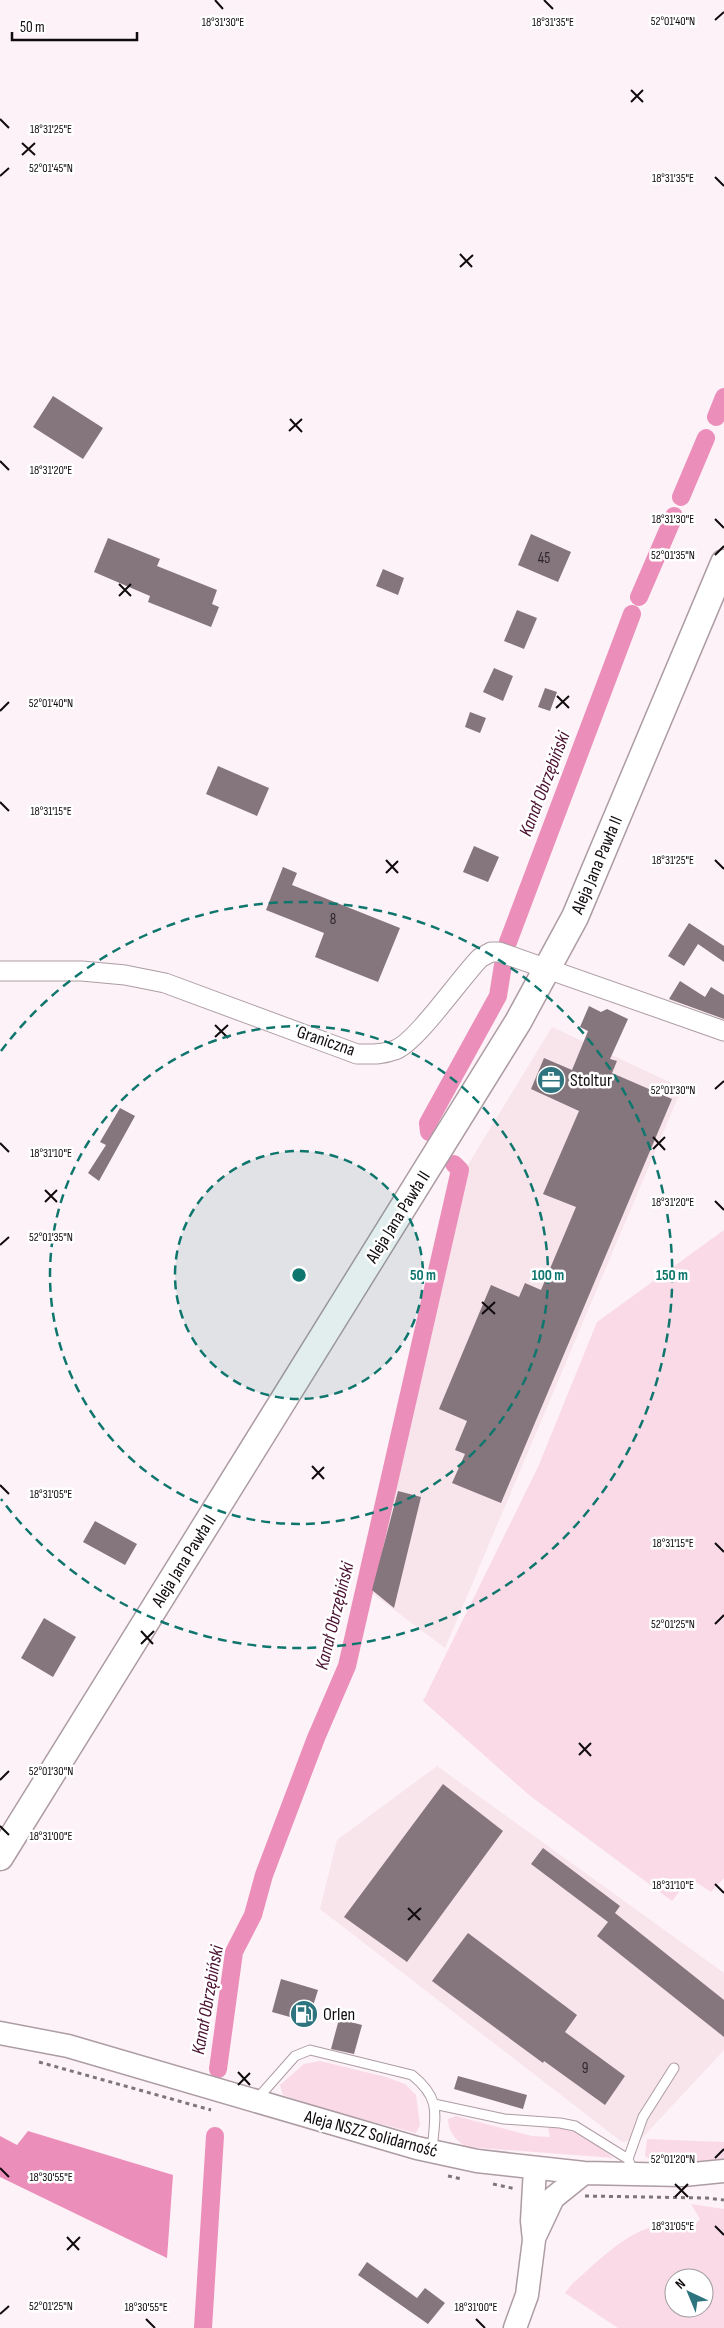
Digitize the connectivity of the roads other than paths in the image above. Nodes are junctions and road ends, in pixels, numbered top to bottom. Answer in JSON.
{"nodes":[{"id":1,"x":724,"y":564,"type":"edge"},
{"id":2,"x":546,"y":970,"type":"junction"},
{"id":3,"x":0,"y":971,"type":"edge"},
{"id":4,"x":724,"y":1031,"type":"edge"},
{"id":5,"x":4,"y":1849,"type":"edge"},
{"id":6,"x":0,"y":2018,"type":"edge"},
{"id":7,"x":0,"y":2033,"type":"edge"},
{"id":8,"x":68,"y":2046,"type":"junction"},
{"id":9,"x":674,"y":2068,"type":"dead end"},
{"id":10,"x":255,"y":2101,"type":"junction"},
{"id":11,"x":434,"y":2104,"type":"junction"},
{"id":12,"x":432,"y":2151,"type":"junction"},
{"id":13,"x":631,"y":2167,"type":"junction"},
{"id":14,"x":535,"y":2168,"type":"junction"},
{"id":15,"x":724,"y":2172,"type":"edge"},
{"id":16,"x":584,"y":2173,"type":"junction"},
{"id":17,"x":682,"y":2175,"type":"junction"},
{"id":18,"x":724,"y":2185,"type":"edge"},
{"id":19,"x":534,"y":2240,"type":"junction"},
{"id":20,"x":515,"y":2328,"type":"edge"}],
"edges":[{"from":1,"to":2,"type":"main road","name":"Aleja Jana Pawła II"},
{"from":2,"to":3,"type":"street","name":"Graniczna"},
{"from":2,"to":4,"type":"street","name":"Graniczna"},
{"from":2,"to":5,"type":"main road","name":"Aleja Jana Pawła II"},
{"from":6,"to":8,"type":"street","name":"Aleja NSZZ Solidarność"},
{"from":7,"to":8,"type":"street","name":"Aleja NSZZ Solidarność"},
{"from":8,"to":10,"type":"street","name":"Aleja NSZZ Solidarność"},
{"from":9,"to":13,"type":"lane"},
{"from":10,"to":11,"type":"lane"},
{"from":10,"to":12,"type":"street","name":"Aleja NSZZ Solidarność"},
{"from":11,"to":12,"type":"lane"},
{"from":11,"to":13,"type":"lane"},
{"from":12,"to":14,"type":"street","name":"Aleja NSZZ Solidarność"},
{"from":13,"to":16,"type":"street","name":"Aleja NSZZ Solidarność"},
{"from":13,"to":17,"type":"street","name":"Aleja NSZZ Solidarność"},
{"from":14,"to":16,"type":"street","name":"Aleja NSZZ Solidarność"},
{"from":14,"to":19,"type":"street"},
{"from":15,"to":17,"type":"street","name":"Aleja NSZZ Solidarność"},
{"from":16,"to":19,"type":"street"},
{"from":17,"to":18,"type":"street","name":"Aleja NSZZ Solidarność"},
{"from":19,"to":20,"type":"street"}]}
